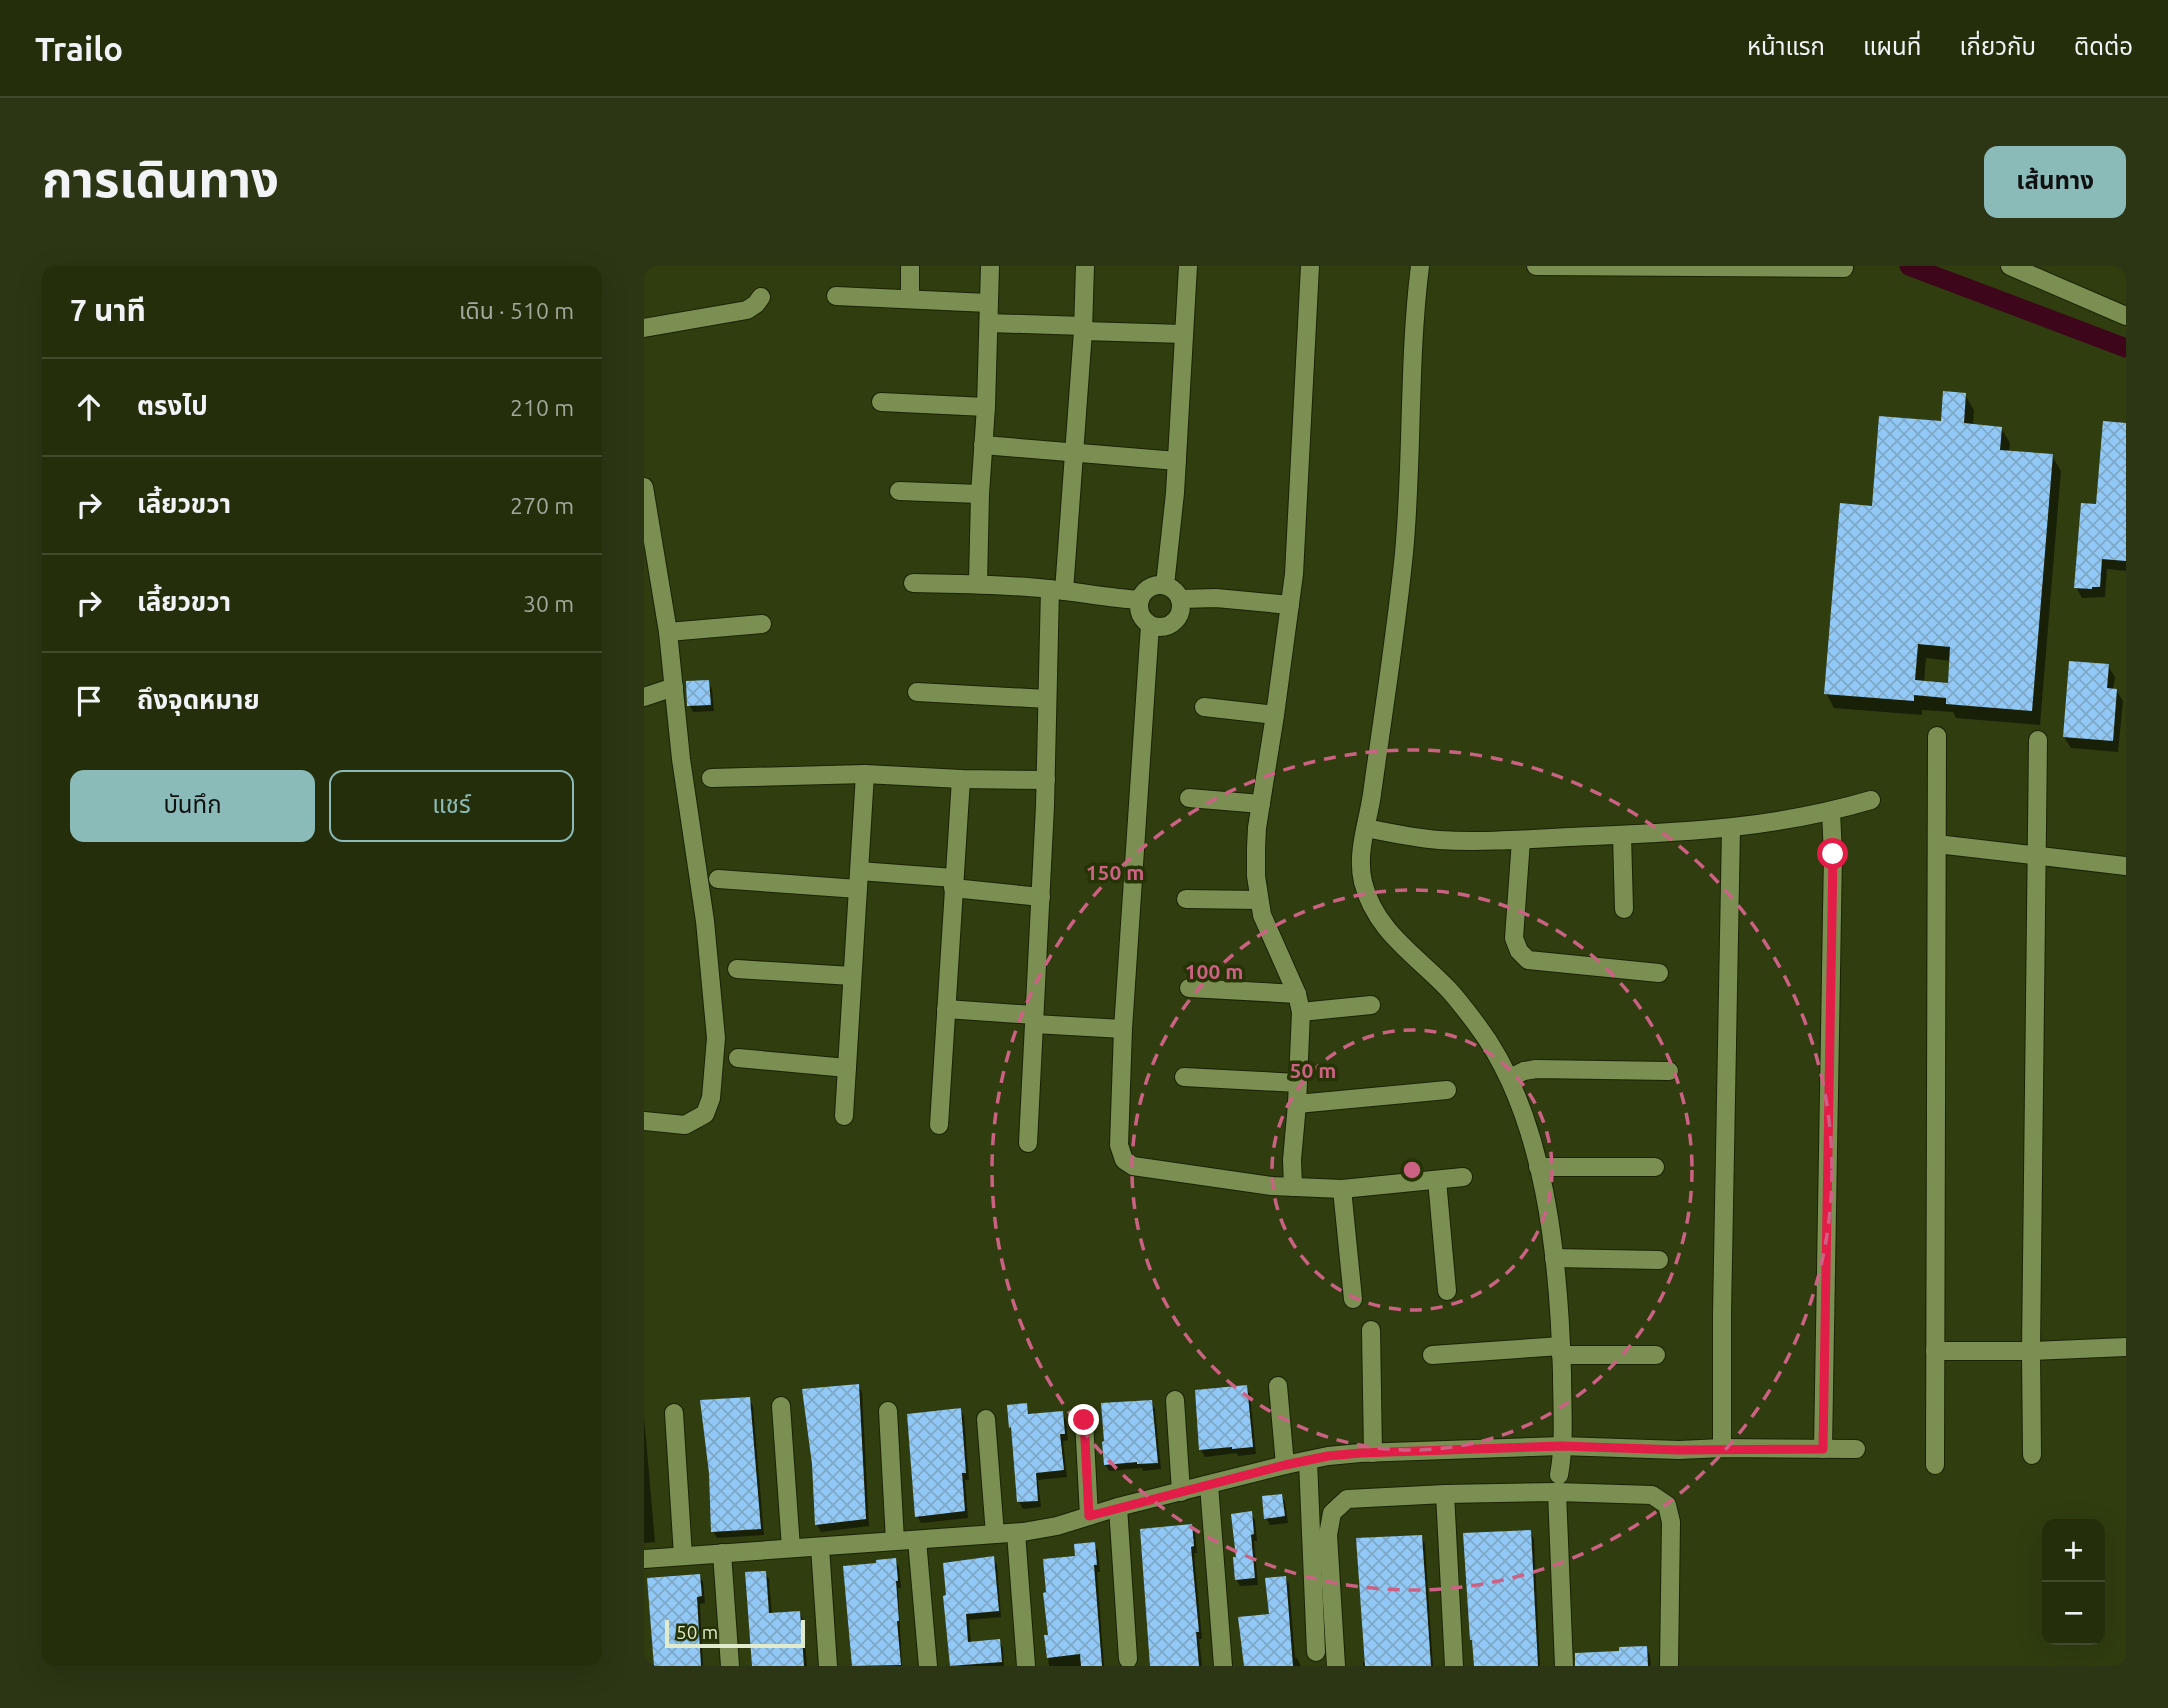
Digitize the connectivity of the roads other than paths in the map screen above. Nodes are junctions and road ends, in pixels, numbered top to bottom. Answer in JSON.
{"nodes":[{"id":1,"x":910,"y":266,"type":"edge"},
{"id":2,"x":990,"y":266,"type":"edge"},
{"id":3,"x":1085,"y":266,"type":"edge"},
{"id":4,"x":1188,"y":266,"type":"edge"},
{"id":5,"x":1310,"y":266,"type":"edge"},
{"id":6,"x":1420,"y":266,"type":"edge"},
{"id":7,"x":1536,"y":266,"type":"edge"},
{"id":8,"x":2010,"y":266,"type":"edge"},
{"id":9,"x":1844,"y":268,"type":"edge"},
{"id":10,"x":836,"y":296,"type":"dead end"},
{"id":11,"x":761,"y":297,"type":"dead end"},
{"id":12,"x":910,"y":299,"type":"junction"},
{"id":13,"x":988,"y":303,"type":"junction"},
{"id":14,"x":2126,"y":316,"type":"edge"},
{"id":15,"x":989,"y":323,"type":"junction"},
{"id":16,"x":644,"y":328,"type":"edge"},
{"id":17,"x":1083,"y":328,"type":"junction"},
{"id":18,"x":1184,"y":334,"type":"junction"},
{"id":19,"x":881,"y":402,"type":"dead end"},
{"id":20,"x":986,"y":407,"type":"junction"},
{"id":21,"x":983,"y":445,"type":"junction"},
{"id":22,"x":1075,"y":452,"type":"junction"},
{"id":23,"x":1177,"y":461,"type":"junction"},
{"id":24,"x":644,"y":487,"type":"edge"},
{"id":25,"x":899,"y":491,"type":"dead end"},
{"id":26,"x":979,"y":494,"type":"junction"},
{"id":27,"x":913,"y":583,"type":"dead end"},
{"id":28,"x":978,"y":584,"type":"junction"},
{"id":29,"x":1165,"y":585,"type":"junction"},
{"id":30,"x":1057,"y":590,"type":"junction"},
{"id":31,"x":1180,"y":599,"type":"junction"},
{"id":32,"x":1140,"y":600,"type":"junction"},
{"id":33,"x":1290,"y":604,"type":"junction"},
{"id":34,"x":762,"y":624,"type":"dead end"},
{"id":35,"x":1150,"y":625,"type":"junction"},
{"id":36,"x":668,"y":632,"type":"junction"},
{"id":37,"x":674,"y":687,"type":"junction"},
{"id":38,"x":917,"y":692,"type":"dead end"},
{"id":39,"x":644,"y":697,"type":"edge"},
{"id":40,"x":1047,"y":699,"type":"junction"},
{"id":41,"x":1204,"y":707,"type":"dead end"},
{"id":42,"x":1275,"y":715,"type":"junction"},
{"id":43,"x":1937,"y":736,"type":"dead end"},
{"id":44,"x":2038,"y":740,"type":"dead end"},
{"id":45,"x":865,"y":774,"type":"junction"},
{"id":46,"x":711,"y":778,"type":"dead end"},
{"id":47,"x":961,"y":779,"type":"junction"},
{"id":48,"x":1046,"y":780,"type":"junction"},
{"id":49,"x":1189,"y":798,"type":"dead end"},
{"id":50,"x":1871,"y":800,"type":"dead end"},
{"id":51,"x":1261,"y":804,"type":"junction"},
{"id":52,"x":1831,"y":812,"type":"junction"},
{"id":53,"x":1366,"y":828,"type":"junction"},
{"id":54,"x":1731,"y":829,"type":"junction"},
{"id":55,"x":1622,"y":835,"type":"junction"},
{"id":56,"x":1521,"y":840,"type":"junction"},
{"id":57,"x":1937,"y":844,"type":"junction"},
{"id":58,"x":2035,"y":856,"type":"junction"},
{"id":59,"x":2126,"y":866,"type":"edge"},
{"id":60,"x":859,"y":871,"type":"junction"},
{"id":61,"x":718,"y":879,"type":"dead end"},
{"id":62,"x":954,"y":883,"type":"junction"},
{"id":63,"x":858,"y":889,"type":"junction"},
{"id":64,"x":1041,"y":897,"type":"junction"},
{"id":65,"x":1186,"y":898,"type":"dead end"},
{"id":66,"x":1259,"y":900,"type":"junction"},
{"id":67,"x":1624,"y":909,"type":"dead end"},
{"id":68,"x":737,"y":969,"type":"dead end"},
{"id":69,"x":1659,"y":973,"type":"dead end"},
{"id":70,"x":852,"y":976,"type":"junction"},
{"id":71,"x":1189,"y":988,"type":"dead end"},
{"id":72,"x":1297,"y":993,"type":"junction"},
{"id":73,"x":1371,"y":1005,"type":"dead end"},
{"id":74,"x":946,"y":1009,"type":"junction"},
{"id":75,"x":1301,"y":1012,"type":"junction"},
{"id":76,"x":1034,"y":1020,"type":"junction"},
{"id":77,"x":1123,"y":1030,"type":"junction"},
{"id":78,"x":738,"y":1058,"type":"dead end"},
{"id":79,"x":847,"y":1068,"type":"junction"},
{"id":80,"x":1669,"y":1071,"type":"dead end"},
{"id":81,"x":1184,"y":1077,"type":"dead end"},
{"id":82,"x":1510,"y":1078,"type":"junction"},
{"id":83,"x":1298,"y":1083,"type":"junction"},
{"id":84,"x":1447,"y":1090,"type":"dead end"},
{"id":85,"x":1297,"y":1104,"type":"junction"},
{"id":86,"x":844,"y":1116,"type":"dead end"},
{"id":87,"x":644,"y":1121,"type":"edge"},
{"id":88,"x":939,"y":1125,"type":"dead end"},
{"id":89,"x":1028,"y":1143,"type":"dead end"},
{"id":90,"x":1538,"y":1167,"type":"junction"},
{"id":91,"x":1656,"y":1167,"type":"dead end"},
{"id":92,"x":1463,"y":1177,"type":"dead end"},
{"id":93,"x":1437,"y":1180,"type":"junction"},
{"id":94,"x":1293,"y":1187,"type":"junction"},
{"id":95,"x":1342,"y":1189,"type":"junction"},
{"id":96,"x":1554,"y":1258,"type":"junction"},
{"id":97,"x":1659,"y":1260,"type":"dead end"},
{"id":98,"x":1447,"y":1292,"type":"dead end"},
{"id":99,"x":1353,"y":1299,"type":"dead end"},
{"id":100,"x":1371,"y":1330,"type":"dead end"},
{"id":101,"x":2126,"y":1347,"type":"edge"},
{"id":102,"x":1561,"y":1351,"type":"junction"},
{"id":103,"x":1935,"y":1351,"type":"junction"},
{"id":104,"x":2031,"y":1351,"type":"junction"},
{"id":105,"x":1656,"y":1354,"type":"dead end"},
{"id":106,"x":1432,"y":1355,"type":"dead end"},
{"id":107,"x":1278,"y":1387,"type":"dead end"},
{"id":108,"x":1175,"y":1400,"type":"dead end"},
{"id":109,"x":781,"y":1406,"type":"dead end"},
{"id":110,"x":888,"y":1410,"type":"dead end"},
{"id":111,"x":674,"y":1413,"type":"dead end"},
{"id":112,"x":986,"y":1419,"type":"dead end"},
{"id":113,"x":1084,"y":1420,"type":"dead end"},
{"id":114,"x":1561,"y":1446,"type":"junction"},
{"id":115,"x":1722,"y":1448,"type":"junction"},
{"id":116,"x":1823,"y":1449,"type":"junction"},
{"id":117,"x":1856,"y":1449,"type":"dead end"},
{"id":118,"x":1373,"y":1452,"type":"junction"},
{"id":119,"x":2032,"y":1455,"type":"dead end"},
{"id":120,"x":1308,"y":1461,"type":"junction"},
{"id":121,"x":1285,"y":1465,"type":"junction"},
{"id":122,"x":1935,"y":1465,"type":"dead end"},
{"id":123,"x":1558,"y":1484,"type":"junction"},
{"id":124,"x":1209,"y":1485,"type":"junction"},
{"id":125,"x":1181,"y":1492,"type":"junction"},
{"id":126,"x":1445,"y":1494,"type":"junction"},
{"id":127,"x":1118,"y":1507,"type":"junction"},
{"id":128,"x":1089,"y":1516,"type":"junction"},
{"id":129,"x":1016,"y":1533,"type":"junction"},
{"id":130,"x":995,"y":1534,"type":"junction"},
{"id":131,"x":917,"y":1540,"type":"junction"},
{"id":132,"x":895,"y":1541,"type":"junction"},
{"id":133,"x":820,"y":1547,"type":"junction"},
{"id":134,"x":791,"y":1548,"type":"junction"},
{"id":135,"x":722,"y":1553,"type":"junction"},
{"id":136,"x":683,"y":1556,"type":"junction"},
{"id":137,"x":644,"y":1559,"type":"edge"},
{"id":138,"x":1316,"y":1652,"type":"dead end"},
{"id":139,"x":1128,"y":1659,"type":"dead end"},
{"id":140,"x":730,"y":1666,"type":"edge"},
{"id":141,"x":828,"y":1666,"type":"edge"},
{"id":142,"x":928,"y":1666,"type":"edge"},
{"id":143,"x":1026,"y":1666,"type":"edge"},
{"id":144,"x":1223,"y":1666,"type":"edge"},
{"id":145,"x":1336,"y":1666,"type":"edge"},
{"id":146,"x":1454,"y":1666,"type":"edge"},
{"id":147,"x":1564,"y":1666,"type":"edge"},
{"id":148,"x":1670,"y":1666,"type":"edge"}],
"edges":[{"from":1,"to":12,"type":"street"},
{"from":2,"to":13,"type":"street"},
{"from":3,"to":17,"type":"street"},
{"from":4,"to":18,"type":"street"},
{"from":5,"to":33,"type":"street"},
{"from":6,"to":53,"type":"street"},
{"from":7,"to":9,"type":"street"},
{"from":8,"to":14,"type":"street"},
{"from":10,"to":12,"type":"street"},
{"from":11,"to":16,"type":"street"},
{"from":12,"to":13,"type":"street"},
{"from":13,"to":15,"type":"street"},
{"from":15,"to":17,"type":"street"},
{"from":15,"to":20,"type":"street"},
{"from":17,"to":18,"type":"street"},
{"from":17,"to":22,"type":"street"},
{"from":18,"to":23,"type":"street"},
{"from":19,"to":20,"type":"street"},
{"from":20,"to":21,"type":"street"},
{"from":21,"to":22,"type":"street"},
{"from":21,"to":26,"type":"street"},
{"from":22,"to":23,"type":"street"},
{"from":22,"to":30,"type":"street"},
{"from":23,"to":29,"type":"street"},
{"from":24,"to":36,"type":"street"},
{"from":25,"to":26,"type":"street"},
{"from":26,"to":28,"type":"street"},
{"from":27,"to":28,"type":"street"},
{"from":28,"to":30,"type":"street"},
{"from":29,"to":31,"type":"street"},
{"from":29,"to":32,"type":"street"},
{"from":30,"to":32,"type":"street"},
{"from":30,"to":40,"type":"street"},
{"from":31,"to":33,"type":"street"},
{"from":31,"to":35,"type":"street"},
{"from":32,"to":35,"type":"street"},
{"from":33,"to":42,"type":"street"},
{"from":34,"to":36,"type":"street"},
{"from":35,"to":77,"type":"street"},
{"from":36,"to":37,"type":"street"},
{"from":37,"to":39,"type":"street"},
{"from":37,"to":87,"type":"street"},
{"from":38,"to":40,"type":"street"},
{"from":40,"to":48,"type":"street"},
{"from":41,"to":42,"type":"street"},
{"from":42,"to":51,"type":"street"},
{"from":43,"to":57,"type":"street"},
{"from":44,"to":58,"type":"street"},
{"from":45,"to":46,"type":"street"},
{"from":45,"to":47,"type":"street"},
{"from":45,"to":60,"type":"street"},
{"from":47,"to":48,"type":"street"},
{"from":47,"to":62,"type":"street"},
{"from":48,"to":64,"type":"street"},
{"from":49,"to":51,"type":"street"},
{"from":50,"to":52,"type":"street"},
{"from":51,"to":66,"type":"street"},
{"from":52,"to":54,"type":"street"},
{"from":52,"to":116,"type":"street"},
{"from":53,"to":56,"type":"street"},
{"from":53,"to":82,"type":"street"},
{"from":54,"to":55,"type":"street"},
{"from":54,"to":115,"type":"street"},
{"from":55,"to":56,"type":"street"},
{"from":55,"to":67,"type":"street"},
{"from":56,"to":69,"type":"street"},
{"from":57,"to":58,"type":"street"},
{"from":57,"to":103,"type":"street"},
{"from":58,"to":59,"type":"street"},
{"from":58,"to":104,"type":"street"},
{"from":60,"to":62,"type":"street"},
{"from":60,"to":63,"type":"street"},
{"from":61,"to":63,"type":"street"},
{"from":62,"to":64,"type":"street"},
{"from":62,"to":74,"type":"street"},
{"from":63,"to":70,"type":"street"},
{"from":64,"to":76,"type":"street"},
{"from":65,"to":66,"type":"street"},
{"from":66,"to":72,"type":"street"},
{"from":68,"to":70,"type":"street"},
{"from":70,"to":79,"type":"street"},
{"from":71,"to":72,"type":"street"},
{"from":72,"to":75,"type":"street"},
{"from":73,"to":75,"type":"street"},
{"from":74,"to":76,"type":"street"},
{"from":74,"to":88,"type":"street"},
{"from":75,"to":83,"type":"street"},
{"from":76,"to":77,"type":"street"},
{"from":76,"to":89,"type":"street"},
{"from":77,"to":94,"type":"street"},
{"from":78,"to":79,"type":"street"},
{"from":79,"to":86,"type":"street"},
{"from":80,"to":82,"type":"street"},
{"from":81,"to":83,"type":"street"},
{"from":82,"to":90,"type":"street"},
{"from":83,"to":85,"type":"street"},
{"from":84,"to":85,"type":"street"},
{"from":85,"to":94,"type":"street"},
{"from":90,"to":91,"type":"street"},
{"from":90,"to":96,"type":"street"},
{"from":92,"to":93,"type":"street"},
{"from":93,"to":95,"type":"street"},
{"from":93,"to":98,"type":"street"},
{"from":94,"to":95,"type":"street"},
{"from":95,"to":99,"type":"street"},
{"from":96,"to":97,"type":"street"},
{"from":96,"to":102,"type":"street"},
{"from":100,"to":118,"type":"street"},
{"from":101,"to":104,"type":"street"},
{"from":102,"to":105,"type":"street"},
{"from":102,"to":106,"type":"street"},
{"from":102,"to":114,"type":"street"},
{"from":103,"to":104,"type":"street"},
{"from":103,"to":122,"type":"street"},
{"from":104,"to":119,"type":"street"},
{"from":107,"to":121,"type":"street"},
{"from":108,"to":125,"type":"street"},
{"from":109,"to":134,"type":"street"},
{"from":110,"to":132,"type":"street"},
{"from":111,"to":136,"type":"street"},
{"from":112,"to":130,"type":"street"},
{"from":113,"to":128,"type":"street"},
{"from":114,"to":115,"type":"street"},
{"from":114,"to":118,"type":"street"},
{"from":114,"to":123,"type":"street"},
{"from":115,"to":116,"type":"street"},
{"from":116,"to":117,"type":"street"},
{"from":118,"to":120,"type":"street"},
{"from":120,"to":121,"type":"street"},
{"from":120,"to":138,"type":"street"},
{"from":121,"to":124,"type":"street"},
{"from":123,"to":126,"type":"street"},
{"from":123,"to":147,"type":"street"},
{"from":123,"to":148,"type":"street"},
{"from":124,"to":125,"type":"street"},
{"from":124,"to":144,"type":"street"},
{"from":125,"to":127,"type":"street"},
{"from":126,"to":145,"type":"street"},
{"from":126,"to":146,"type":"street"},
{"from":127,"to":128,"type":"street"},
{"from":127,"to":139,"type":"street"},
{"from":128,"to":129,"type":"street"},
{"from":129,"to":130,"type":"street"},
{"from":129,"to":143,"type":"street"},
{"from":130,"to":131,"type":"street"},
{"from":131,"to":132,"type":"street"},
{"from":131,"to":142,"type":"street"},
{"from":132,"to":133,"type":"street"},
{"from":133,"to":134,"type":"street"},
{"from":133,"to":141,"type":"street"},
{"from":134,"to":135,"type":"street"},
{"from":135,"to":136,"type":"street"},
{"from":135,"to":140,"type":"street"},
{"from":136,"to":137,"type":"street"}]}
